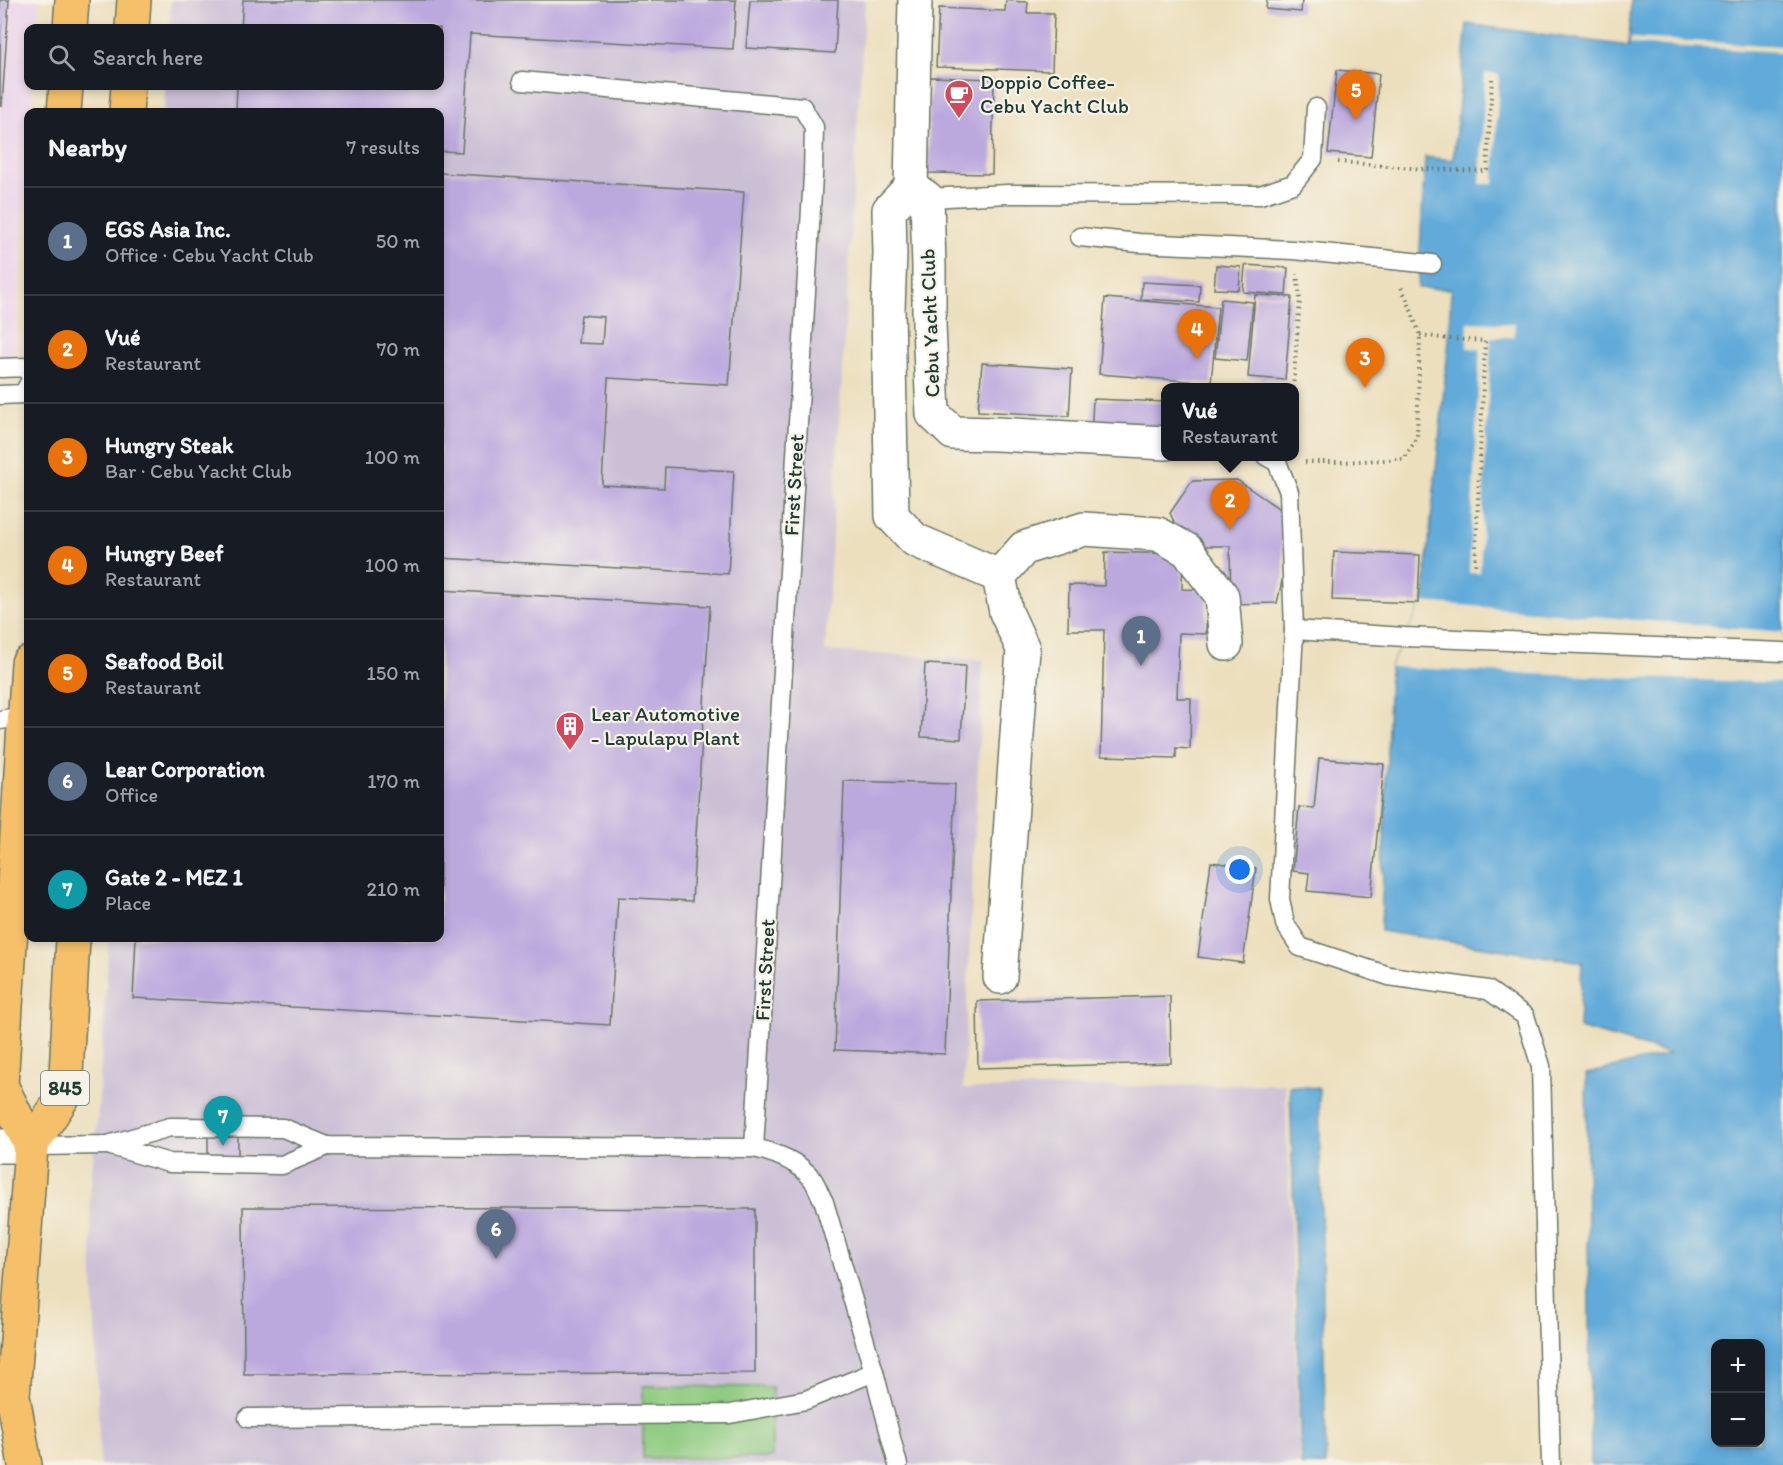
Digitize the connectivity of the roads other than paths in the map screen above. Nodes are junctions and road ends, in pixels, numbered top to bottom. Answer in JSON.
{"nodes":[{"id":1,"x":72,"y":0,"type":"edge"},
{"id":2,"x":134,"y":0,"type":"edge"},
{"id":3,"x":915,"y":0,"type":"edge"},
{"id":4,"x":70,"y":24,"type":"edge"},
{"id":5,"x":132,"y":24,"type":"edge"},
{"id":6,"x":522,"y":81,"type":"dead end"},
{"id":7,"x":66,"y":90,"type":"edge"},
{"id":8,"x":128,"y":90,"type":"edge"},
{"id":9,"x":64,"y":108,"type":"edge"},
{"id":10,"x":126,"y":108,"type":"edge"},
{"id":11,"x":1316,"y":108,"type":"dead end"},
{"id":12,"x":919,"y":193,"type":"junction"},
{"id":13,"x":1080,"y":237,"type":"dead end"},
{"id":14,"x":1432,"y":264,"type":"dead end"},
{"id":15,"x":0,"y":368,"type":"edge"},
{"id":16,"x":24,"y":368,"type":"edge"},
{"id":17,"x":24,"y":394,"type":"edge"},
{"id":18,"x":0,"y":395,"type":"edge"},
{"id":19,"x":1161,"y":443,"type":"edge"},
{"id":20,"x":1272,"y":461,"type":"edge"},
{"id":21,"x":999,"y":576,"type":"junction"},
{"id":22,"x":1294,"y":630,"type":"junction"},
{"id":23,"x":1226,"y":644,"type":"dead end"},
{"id":24,"x":1783,"y":652,"type":"edge"},
{"id":25,"x":24,"y":678,"type":"edge"},
{"id":26,"x":13,"y":718,"type":"edge"},
{"id":27,"x":6,"y":925,"type":"edge"},
{"id":28,"x":73,"y":942,"type":"edge"},
{"id":29,"x":1000,"y":977,"type":"dead end"},
{"id":30,"x":108,"y":1145,"type":"junction"},
{"id":31,"x":23,"y":1146,"type":"edge"},
{"id":32,"x":327,"y":1146,"type":"junction"},
{"id":33,"x":754,"y":1148,"type":"junction"},
{"id":34,"x":874,"y":1372,"type":"junction"},
{"id":35,"x":248,"y":1418,"type":"dead end"},
{"id":36,"x":25,"y":1465,"type":"edge"},
{"id":37,"x":898,"y":1465,"type":"edge"},
{"id":38,"x":1551,"y":1465,"type":"edge"}],
"edges":[{"from":1,"to":4,"type":"main road"},
{"from":2,"to":5,"type":"main road"},
{"from":3,"to":12,"type":"street","name":"Cebu Yacht Club"},
{"from":6,"to":33,"type":"lane","name":"First Street"},
{"from":7,"to":9,"type":"main road"},
{"from":8,"to":10,"type":"main road"},
{"from":11,"to":12,"type":"lane"},
{"from":12,"to":19,"type":"street","name":"Cebu Yacht Club"},
{"from":12,"to":21,"type":"street"},
{"from":13,"to":14,"type":"lane"},
{"from":15,"to":16,"type":"lane"},
{"from":17,"to":18,"type":"lane"},
{"from":20,"to":22,"type":"lane"},
{"from":21,"to":23,"type":"street"},
{"from":21,"to":29,"type":"street"},
{"from":22,"to":24,"type":"lane"},
{"from":22,"to":38,"type":"lane"},
{"from":25,"to":26,"type":"main road","number":"845"},
{"from":26,"to":27,"type":"main road","number":"845"},
{"from":27,"to":31,"type":"main road","number":"845"},
{"from":28,"to":31,"type":"main road","number":"845"},
{"from":30,"to":31,"type":"lane"},
{"from":30,"to":32,"type":"lane"},
{"from":30,"to":32,"type":"lane"},
{"from":31,"to":36,"type":"main road","number":"845"},
{"from":32,"to":33,"type":"lane"},
{"from":33,"to":34,"type":"lane"},
{"from":34,"to":35,"type":"lane"},
{"from":34,"to":37,"type":"lane"}]}
